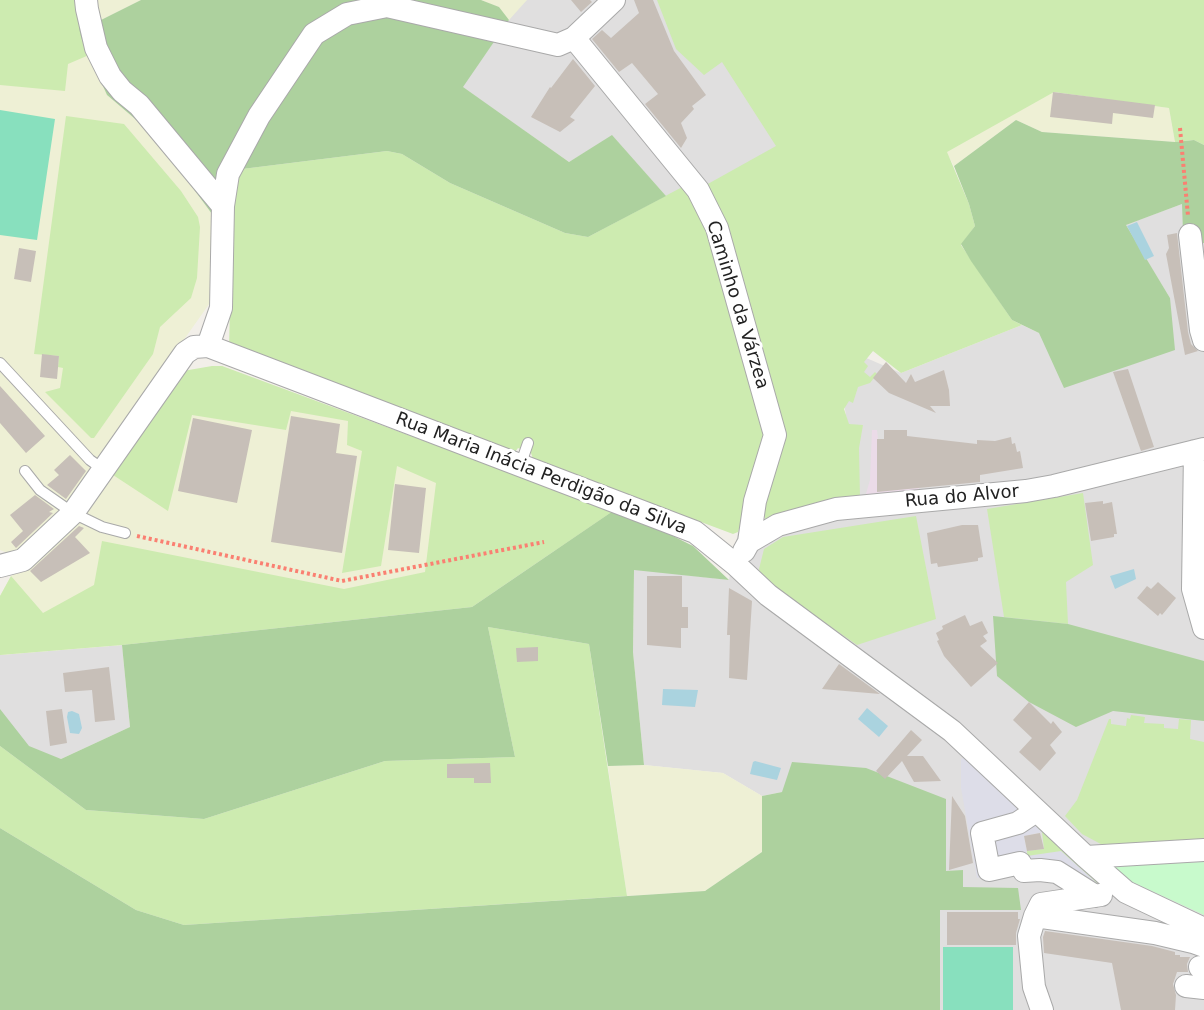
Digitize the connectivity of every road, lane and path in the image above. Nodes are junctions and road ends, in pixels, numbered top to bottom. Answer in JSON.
{"nodes":[{"id":1,"x":86,"y":0,"type":"edge"},
{"id":2,"x":614,"y":0,"type":"edge"},
{"id":3,"x":573,"y":38,"type":"junction"},
{"id":4,"x":1180,"y":129,"type":"dead end"},
{"id":5,"x":223,"y":206,"type":"junction"},
{"id":6,"x":1190,"y":235,"type":"joint"},
{"id":7,"x":1204,"y":340,"type":"edge"},
{"id":8,"x":208,"y":346,"type":"junction"},
{"id":9,"x":0,"y":364,"type":"edge"},
{"id":10,"x":528,"y":443,"type":"dead end"},
{"id":11,"x":1200,"y":450,"type":"edge"},
{"id":12,"x":520,"y":467,"type":"junction"},
{"id":13,"x":105,"y":470,"type":"junction"},
{"id":14,"x":25,"y":471,"type":"dead end"},
{"id":15,"x":73,"y":513,"type":"junction"},
{"id":16,"x":125,"y":533,"type":"joint"},
{"id":17,"x":544,"y":542,"type":"dead end"},
{"id":18,"x":749,"y":542,"type":"junction"},
{"id":19,"x":736,"y":565,"type":"junction"},
{"id":20,"x":2,"y":569,"type":"edge"},
{"id":21,"x":1203,"y":622,"type":"edge"},
{"id":22,"x":1036,"y":811,"type":"junction"},
{"id":23,"x":1204,"y":850,"type":"edge"},
{"id":24,"x":1086,"y":857,"type":"junction"},
{"id":25,"x":1126,"y":892,"type":"junction"},
{"id":26,"x":1095,"y":896,"type":"junction"},
{"id":27,"x":1035,"y":916,"type":"junction"},
{"id":28,"x":1204,"y":929,"type":"edge"},
{"id":29,"x":1200,"y":971,"type":"edge"},
{"id":30,"x":1042,"y":1010,"type":"edge"}],
"edges":[{"from":1,"to":5,"type":"street"},
{"from":2,"to":3,"type":"street"},
{"from":3,"to":5,"type":"street"},
{"from":3,"to":18,"type":"street","name":"Caminho da Várzea"},
{"from":4,"to":6,"type":"path"},
{"from":5,"to":8,"type":"street"},
{"from":6,"to":7,"type":"street"},
{"from":8,"to":12,"type":"street","name":"Rua Maria Inácia Perdigão da Silva"},
{"from":8,"to":13,"type":"street"},
{"from":9,"to":13,"type":"lane"},
{"from":10,"to":12,"type":"lane"},
{"from":11,"to":18,"type":"street","name":"Rua do Alvor"},
{"from":11,"to":21,"type":"street"},
{"from":12,"to":19,"type":"street","name":"Rua Maria Inácia Perdigão da Silva"},
{"from":13,"to":15,"type":"street"},
{"from":14,"to":15,"type":"lane"},
{"from":15,"to":16,"type":"lane"},
{"from":15,"to":20,"type":"street"},
{"from":16,"to":17,"type":"path"},
{"from":18,"to":19,"type":"street"},
{"from":19,"to":22,"type":"street","name":"Rua Maria Inácia Perdigão da Silva"},
{"from":22,"to":24,"type":"street","name":"Rua Maria Inácia Perdigão da Silva"},
{"from":22,"to":26,"type":"street"},
{"from":23,"to":24,"type":"street"},
{"from":24,"to":25,"type":"street","name":"Rua Maria Inácia Perdigão da Silva"},
{"from":25,"to":26,"type":"street"},
{"from":25,"to":28,"type":"street","name":"Rua Maria Inácia Perdigão da Silva"},
{"from":26,"to":27,"type":"street"},
{"from":27,"to":29,"type":"street"},
{"from":27,"to":30,"type":"street"}]}
